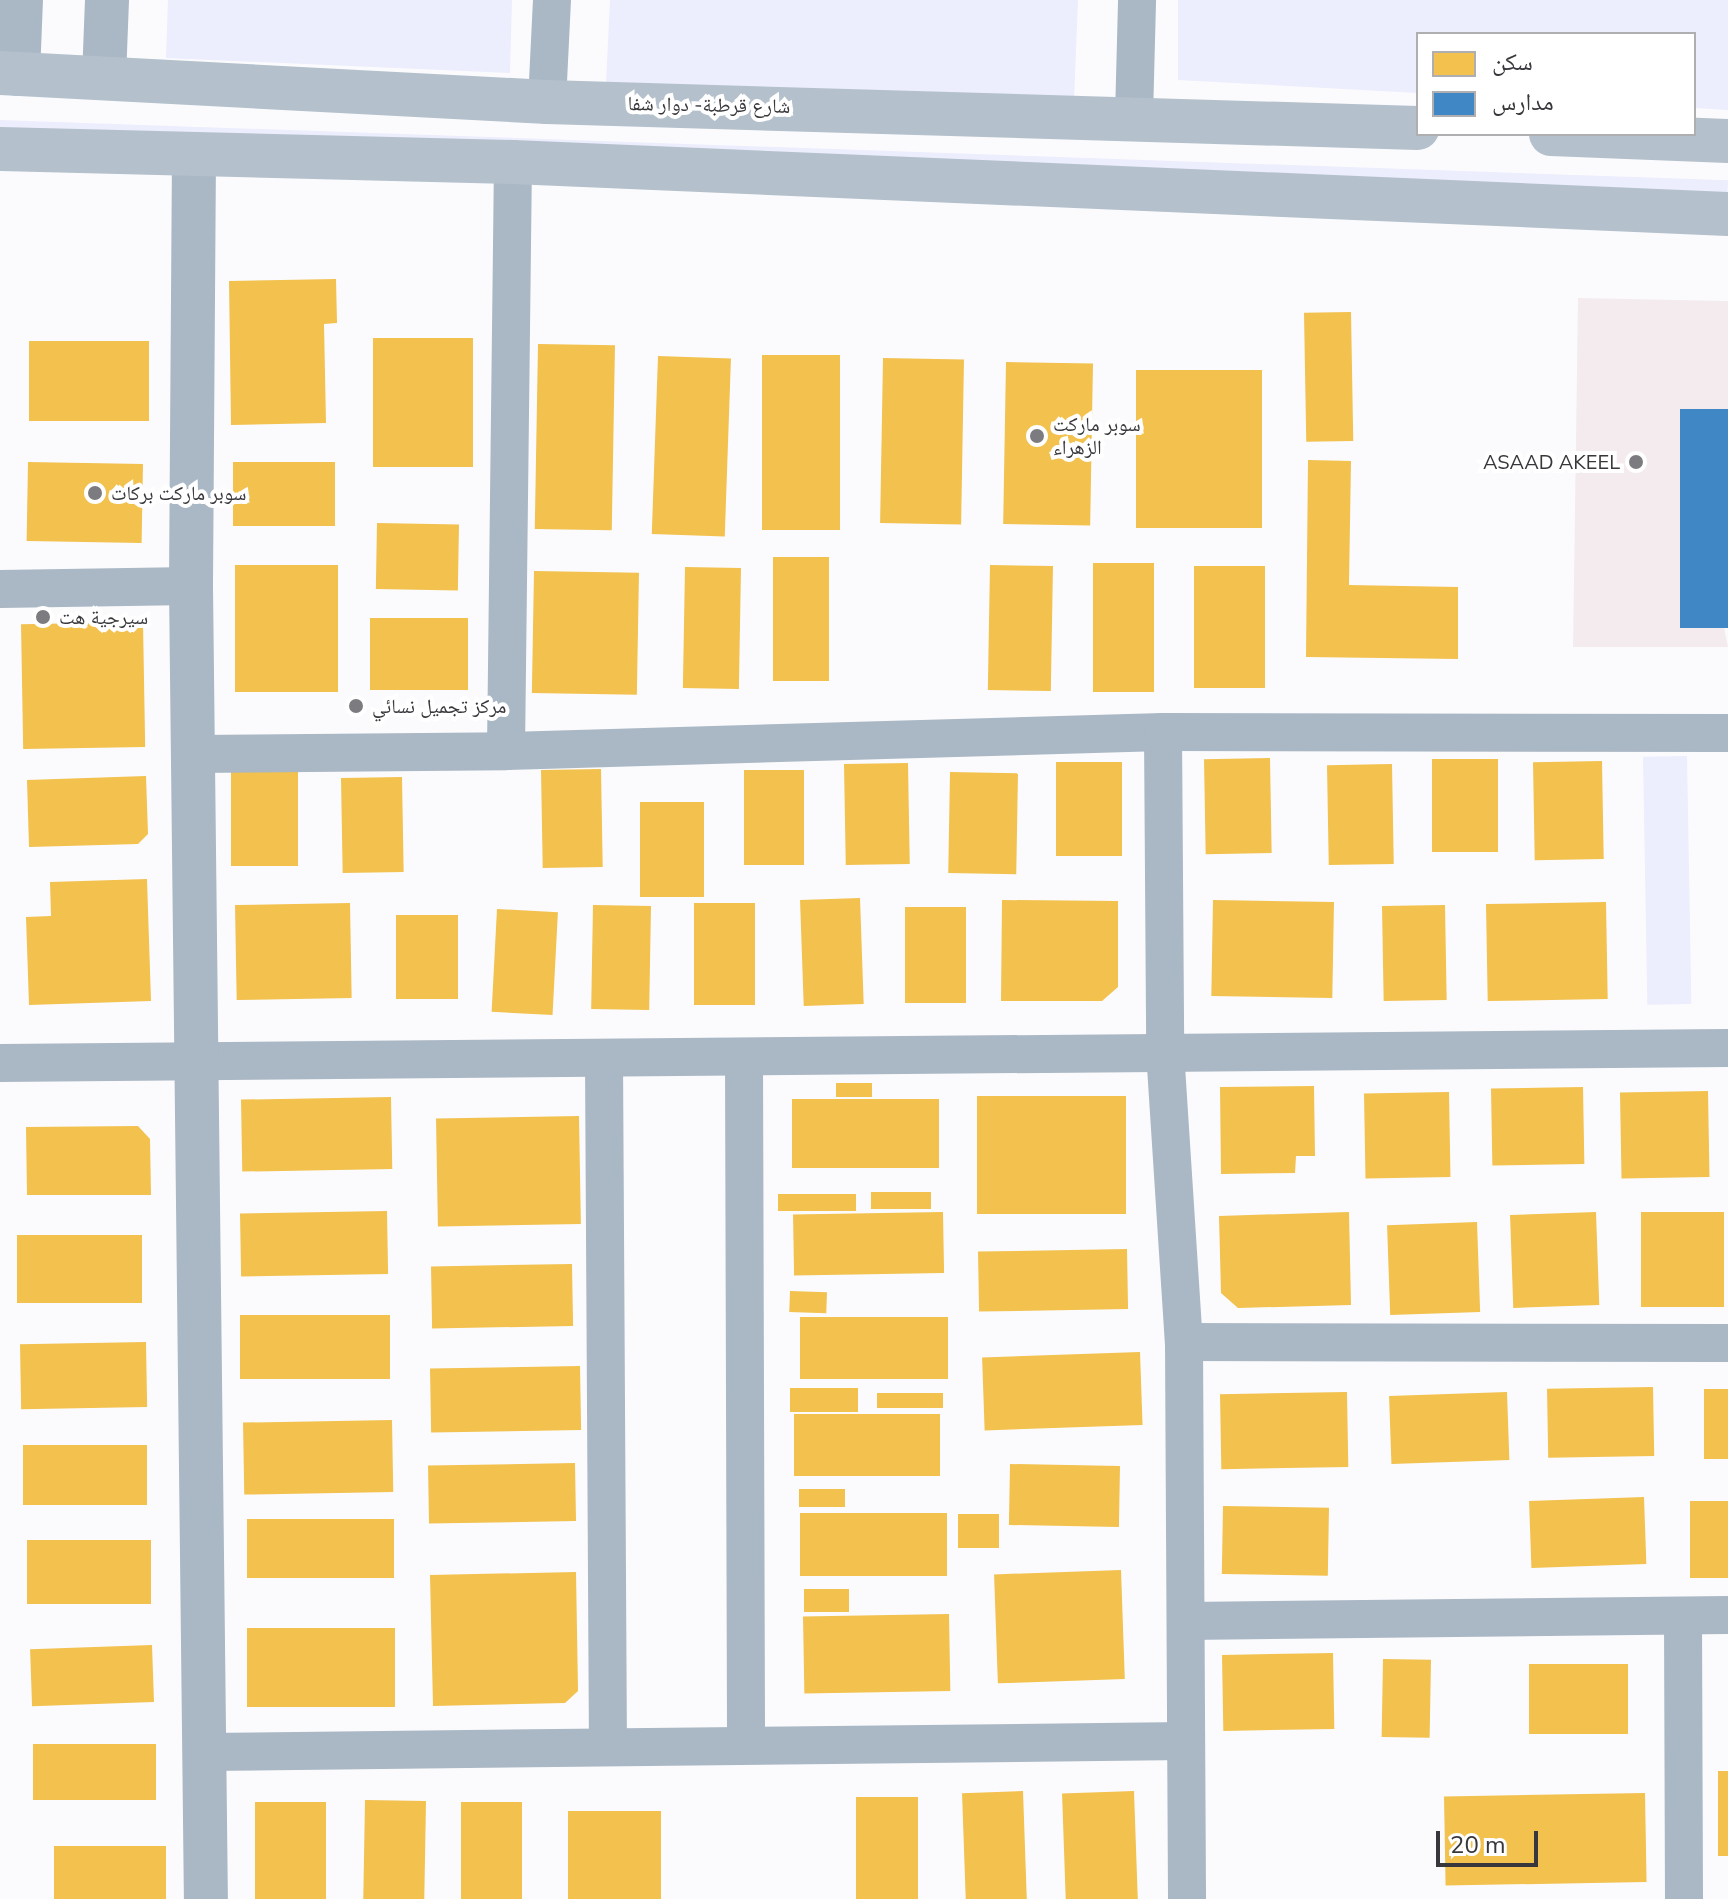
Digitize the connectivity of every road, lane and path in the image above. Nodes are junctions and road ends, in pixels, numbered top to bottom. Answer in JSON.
{"nodes":[{"id":1,"x":21,"y":0,"type":"edge"},
{"id":2,"x":107,"y":0,"type":"edge"},
{"id":3,"x":552,"y":0,"type":"edge"},
{"id":4,"x":1137,"y":0,"type":"edge"},
{"id":5,"x":9,"y":74,"type":"edge"},
{"id":6,"x":104,"y":78,"type":"junction"},
{"id":7,"x":547,"y":102,"type":"junction"},
{"id":8,"x":875,"y":109,"type":"junction"},
{"id":9,"x":1134,"y":117,"type":"junction"},
{"id":10,"x":1416,"y":128,"type":"edge"},
{"id":11,"x":1602,"y":136,"type":"edge"},
{"id":12,"x":1728,"y":141,"type":"edge"},
{"id":13,"x":0,"y":149,"type":"edge"},
{"id":14,"x":194,"y":154,"type":"junction"},
{"id":15,"x":513,"y":162,"type":"junction"},
{"id":16,"x":874,"y":177,"type":"junction"},
{"id":17,"x":1728,"y":214,"type":"edge"},
{"id":18,"x":191,"y":586,"type":"junction"},
{"id":19,"x":0,"y":589,"type":"edge"},
{"id":20,"x":1163,"y":732,"type":"junction"},
{"id":21,"x":1728,"y":733,"type":"edge"},
{"id":22,"x":506,"y":751,"type":"junction"},
{"id":23,"x":193,"y":754,"type":"junction"},
{"id":24,"x":1728,"y":1048,"type":"edge"},
{"id":25,"x":1165,"y":1051,"type":"junction"},
{"id":26,"x":744,"y":1057,"type":"junction"},
{"id":27,"x":604,"y":1058,"type":"junction"},
{"id":28,"x":197,"y":1061,"type":"junction"},
{"id":29,"x":0,"y":1063,"type":"edge"},
{"id":30,"x":1184,"y":1342,"type":"junction"},
{"id":31,"x":1728,"y":1343,"type":"edge"},
{"id":32,"x":1728,"y":1615,"type":"edge"},
{"id":33,"x":1683,"y":1616,"type":"junction"},
{"id":34,"x":1186,"y":1621,"type":"junction"},
{"id":35,"x":1186,"y":1741,"type":"junction"},
{"id":36,"x":608,"y":1745,"type":"junction"},
{"id":37,"x":746,"y":1745,"type":"junction"},
{"id":38,"x":204,"y":1752,"type":"junction"},
{"id":39,"x":206,"y":1899,"type":"edge"},
{"id":40,"x":1187,"y":1899,"type":"edge"},
{"id":41,"x":1684,"y":1899,"type":"edge"}],
"edges":[{"from":1,"to":5,"type":"street"},
{"from":2,"to":6,"type":"street"},
{"from":3,"to":7,"type":"street"},
{"from":4,"to":9,"type":"street"},
{"from":5,"to":6,"type":"main road","name":"شارع قرطبة- دوار شفا"},
{"from":6,"to":7,"type":"main road","name":"شارع قرطبة- دوار شفا"},
{"from":7,"to":8,"type":"main road","name":"شارع قرطبة- دوار شفا"},
{"from":8,"to":9,"type":"main road","name":"شارع قرطبة- دوار شفا"},
{"from":8,"to":16,"type":"main road"},
{"from":9,"to":10,"type":"main road","name":"شارع قرطبة- دوار شفا"},
{"from":11,"to":12,"type":"main road"},
{"from":13,"to":14,"type":"main road"},
{"from":14,"to":15,"type":"main road"},
{"from":14,"to":18,"type":"street"},
{"from":15,"to":16,"type":"main road"},
{"from":15,"to":22,"type":"street"},
{"from":16,"to":17,"type":"main road"},
{"from":18,"to":19,"type":"street"},
{"from":18,"to":23,"type":"street"},
{"from":20,"to":21,"type":"street"},
{"from":20,"to":22,"type":"street"},
{"from":20,"to":25,"type":"street"},
{"from":22,"to":23,"type":"street"},
{"from":23,"to":28,"type":"street"},
{"from":24,"to":25,"type":"street"},
{"from":25,"to":26,"type":"street"},
{"from":25,"to":30,"type":"street"},
{"from":26,"to":27,"type":"street"},
{"from":26,"to":37,"type":"street"},
{"from":27,"to":28,"type":"street"},
{"from":27,"to":36,"type":"street"},
{"from":28,"to":29,"type":"street"},
{"from":28,"to":38,"type":"street"},
{"from":30,"to":31,"type":"street"},
{"from":30,"to":34,"type":"street"},
{"from":32,"to":33,"type":"street"},
{"from":33,"to":34,"type":"street"},
{"from":33,"to":41,"type":"street"},
{"from":34,"to":35,"type":"street"},
{"from":35,"to":37,"type":"street"},
{"from":35,"to":40,"type":"street"},
{"from":36,"to":37,"type":"street"},
{"from":36,"to":38,"type":"street"},
{"from":38,"to":39,"type":"street"}]}
